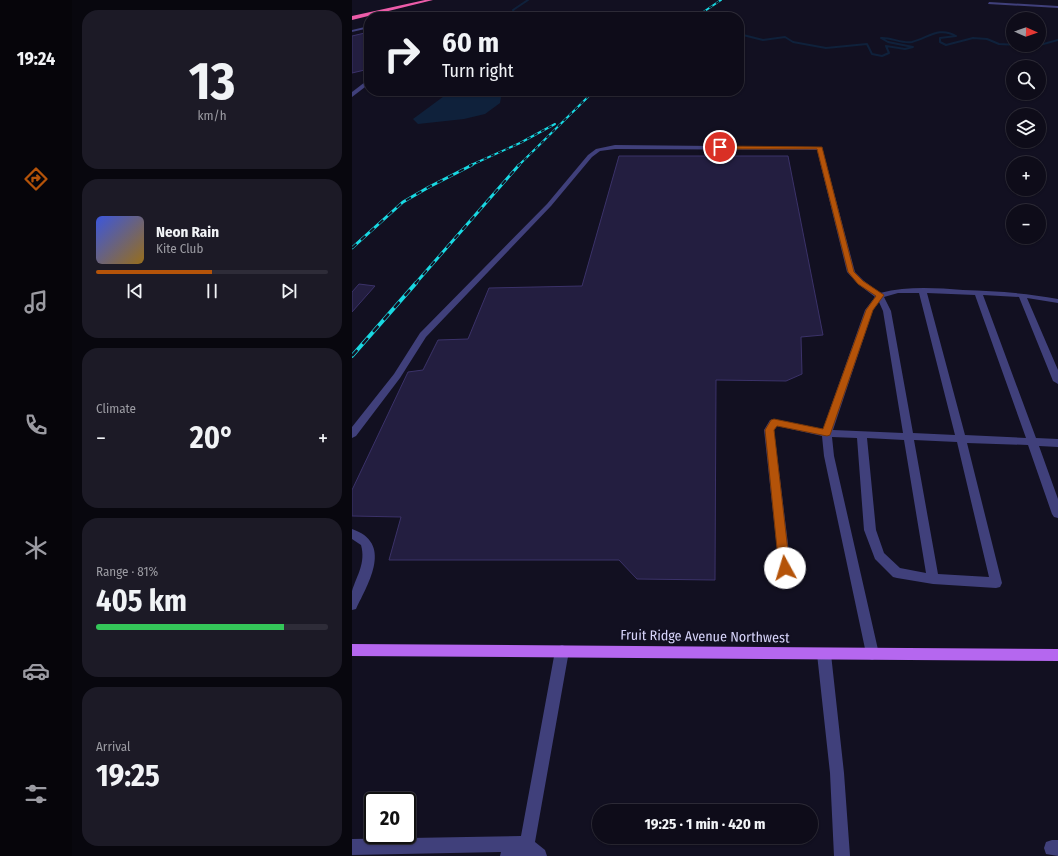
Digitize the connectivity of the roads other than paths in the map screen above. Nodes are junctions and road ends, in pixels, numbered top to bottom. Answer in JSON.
{"nodes":[{"id":1,"x":431,"y":0,"type":"edge"},
{"id":2,"x":988,"y":3,"type":"dead end"},
{"id":3,"x":1058,"y":7,"type":"edge"},
{"id":4,"x":378,"y":12,"type":"edge"},
{"id":5,"x":364,"y":15,"type":"edge"},
{"id":6,"x":352,"y":18,"type":"edge"},
{"id":7,"x":364,"y":28,"type":"edge"},
{"id":8,"x":352,"y":31,"type":"edge"},
{"id":9,"x":364,"y":81,"type":"edge"},
{"id":10,"x":358,"y":83,"type":"dead end"},
{"id":11,"x":364,"y":84,"type":"edge"},
{"id":12,"x":352,"y":95,"type":"edge"},
{"id":13,"x":922,"y":290,"type":"junction"},
{"id":14,"x":978,"y":292,"type":"junction"},
{"id":15,"x":880,"y":295,"type":"junction"},
{"id":16,"x":1022,"y":295,"type":"junction"},
{"id":17,"x":1058,"y":300,"type":"edge"},
{"id":18,"x":1058,"y":381,"type":"edge"},
{"id":19,"x":827,"y":433,"type":"junction"},
{"id":20,"x":352,"y":434,"type":"edge"},
{"id":21,"x":862,"y":434,"type":"junction"},
{"id":22,"x":909,"y":436,"type":"junction"},
{"id":23,"x":961,"y":438,"type":"junction"},
{"id":24,"x":1032,"y":442,"type":"junction"},
{"id":25,"x":1058,"y":443,"type":"edge"},
{"id":26,"x":1058,"y":514,"type":"edge"},
{"id":27,"x":352,"y":534,"type":"edge"},
{"id":28,"x":785,"y":568,"type":"dead end"},
{"id":29,"x":933,"y":579,"type":"junction"},
{"id":30,"x":352,"y":605,"type":"edge"},
{"id":31,"x":352,"y":650,"type":"edge"},
{"id":32,"x":562,"y":651,"type":"junction"},
{"id":33,"x":824,"y":654,"type":"junction"},
{"id":34,"x":872,"y":654,"type":"junction"},
{"id":35,"x":1058,"y":654,"type":"edge"},
{"id":36,"x":352,"y":847,"type":"edge"},
{"id":37,"x":526,"y":850,"type":"edge"},
{"id":38,"x":508,"y":856,"type":"edge"},
{"id":39,"x":539,"y":856,"type":"edge"},
{"id":40,"x":842,"y":856,"type":"edge"}],
"edges":[{"from":1,"to":4,"type":"highway"},
{"from":2,"to":3,"type":"street"},
{"from":5,"to":6,"type":"highway"},
{"from":7,"to":8,"type":"street"},
{"from":9,"to":10,"type":"street"},
{"from":11,"to":12,"type":"street"},
{"from":13,"to":14,"type":"street"},
{"from":13,"to":15,"type":"street"},
{"from":13,"to":23,"type":"street"},
{"from":14,"to":16,"type":"street"},
{"from":14,"to":24,"type":"street"},
{"from":15,"to":19,"type":"street"},
{"from":15,"to":20,"type":"street"},
{"from":15,"to":22,"type":"street"},
{"from":16,"to":17,"type":"street"},
{"from":16,"to":18,"type":"street"},
{"from":19,"to":21,"type":"street"},
{"from":19,"to":28,"type":"street"},
{"from":19,"to":34,"type":"street"},
{"from":21,"to":22,"type":"street"},
{"from":21,"to":29,"type":"street"},
{"from":22,"to":23,"type":"street"},
{"from":22,"to":29,"type":"street"},
{"from":23,"to":24,"type":"street"},
{"from":23,"to":29,"type":"street"},
{"from":24,"to":25,"type":"street"},
{"from":24,"to":26,"type":"street"},
{"from":27,"to":30,"type":"street"},
{"from":31,"to":32,"type":"main road","name":"Fruit Ridge Avenue Northwest"},
{"from":32,"to":33,"type":"main road","name":"Fruit Ridge Avenue Northwest"},
{"from":32,"to":37,"type":"street"},
{"from":33,"to":34,"type":"main road","name":"Fruit Ridge Avenue Northwest"},
{"from":33,"to":40,"type":"street"},
{"from":34,"to":35,"type":"main road","name":"Fruit Ridge Avenue Northwest"},
{"from":36,"to":37,"type":"street"},
{"from":37,"to":38,"type":"street"},
{"from":37,"to":39,"type":"street"}]}
